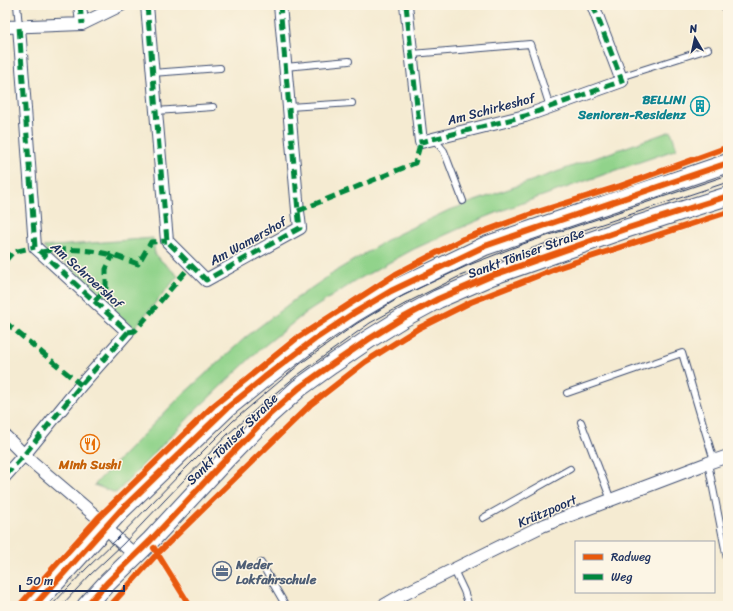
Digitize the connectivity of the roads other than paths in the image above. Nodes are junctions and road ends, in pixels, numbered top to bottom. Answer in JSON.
{"nodes":[{"id":1,"x":17,"y":5,"type":"edge"},
{"id":2,"x":80,"y":5,"type":"edge"},
{"id":3,"x":121,"y":5,"type":"edge"},
{"id":4,"x":146,"y":5,"type":"edge"},
{"id":5,"x":280,"y":5,"type":"edge"},
{"id":6,"x":406,"y":5,"type":"edge"},
{"id":7,"x":593,"y":5,"type":"edge"},
{"id":8,"x":724,"y":5,"type":"edge"},
{"id":9,"x":728,"y":16,"type":"edge"},
{"id":10,"x":82,"y":24,"type":"junction"},
{"id":11,"x":19,"y":26,"type":"junction"},
{"id":12,"x":5,"y":27,"type":"edge"},
{"id":13,"x":708,"y":49,"type":"dead end"},
{"id":14,"x":412,"y":54,"type":"junction"},
{"id":15,"x":349,"y":61,"type":"dead end"},
{"id":16,"x":285,"y":67,"type":"junction"},
{"id":17,"x":220,"y":68,"type":"dead end"},
{"id":18,"x":152,"y":73,"type":"junction"},
{"id":19,"x":620,"y":77,"type":"junction"},
{"id":20,"x":352,"y":103,"type":"dead end"},
{"id":21,"x":213,"y":107,"type":"dead end"},
{"id":22,"x":289,"y":107,"type":"junction"},
{"id":23,"x":550,"y":107,"type":"junction"},
{"id":24,"x":156,"y":111,"type":"junction"},
{"id":25,"x":434,"y":139,"type":"junction"},
{"id":26,"x":728,"y":163,"type":"edge"},
{"id":27,"x":728,"y":196,"type":"edge"},
{"id":28,"x":463,"y":201,"type":"dead end"},
{"id":29,"x":567,"y":393,"type":"dead end"},
{"id":30,"x":581,"y":422,"type":"dead end"},
{"id":31,"x":5,"y":436,"type":"edge"},
{"id":32,"x":24,"y":455,"type":"junction"},
{"id":33,"x":728,"y":456,"type":"edge"},
{"id":34,"x":711,"y":462,"type":"junction"},
{"id":35,"x":570,"y":469,"type":"dead end"},
{"id":36,"x":5,"y":476,"type":"edge"},
{"id":37,"x":611,"y":500,"type":"junction"},
{"id":38,"x":483,"y":518,"type":"dead end"},
{"id":39,"x":106,"y":527,"type":"junction"},
{"id":40,"x":135,"y":555,"type":"junction"},
{"id":41,"x":261,"y":563,"type":"dead end"},
{"id":42,"x":728,"y":564,"type":"edge"},
{"id":43,"x":454,"y":570,"type":"junction"},
{"id":44,"x":34,"y":606,"type":"edge"},
{"id":45,"x":86,"y":606,"type":"edge"},
{"id":46,"x":286,"y":606,"type":"edge"},
{"id":47,"x":383,"y":606,"type":"edge"},
{"id":48,"x":469,"y":606,"type":"edge"}],
"edges":[{"from":1,"to":11,"type":"lane"},
{"from":2,"to":10,"type":"street"},
{"from":3,"to":10,"type":"street"},
{"from":4,"to":18,"type":"street","name":"Am Wamershof"},
{"from":5,"to":16,"type":"street","name":"Am Wamershof"},
{"from":6,"to":14,"type":"street","name":"Am Schirkeshof"},
{"from":7,"to":19,"type":"street"},
{"from":8,"to":9,"type":"lane"},
{"from":10,"to":11,"type":"street"},
{"from":11,"to":12,"type":"street"},
{"from":11,"to":32,"type":"street","name":"Am Schroershof"},
{"from":13,"to":19,"type":"lane"},
{"from":14,"to":23,"type":"lane"},
{"from":14,"to":25,"type":"street","name":"Am Schirkeshof"},
{"from":15,"to":16,"type":"lane"},
{"from":16,"to":22,"type":"street","name":"Am Wamershof"},
{"from":17,"to":18,"type":"lane"},
{"from":18,"to":24,"type":"street","name":"Am Wamershof"},
{"from":19,"to":23,"type":"street","name":"Am Schirkeshof"},
{"from":20,"to":22,"type":"lane"},
{"from":21,"to":24,"type":"lane"},
{"from":22,"to":24,"type":"street","name":"Am Wamershof"},
{"from":23,"to":25,"type":"street","name":"Am Schirkeshof"},
{"from":25,"to":28,"type":"lane"},
{"from":26,"to":39,"type":"main road","name":"Sankt Töniser Straße"},
{"from":27,"to":40,"type":"main road","name":"Sankt Töniser Straße"},
{"from":29,"to":34,"type":"lane"},
{"from":30,"to":37,"type":"lane"},
{"from":31,"to":32,"type":"street"},
{"from":32,"to":36,"type":"street"},
{"from":32,"to":39,"type":"street"},
{"from":33,"to":34,"type":"street","name":"Krützpoort"},
{"from":34,"to":37,"type":"street","name":"Krützpoort"},
{"from":34,"to":42,"type":"lane"},
{"from":35,"to":38,"type":"lane"},
{"from":37,"to":43,"type":"street","name":"Krützpoort"},
{"from":39,"to":40,"type":"street"},
{"from":39,"to":44,"type":"main road","name":"Sankt Töniser Straße"},
{"from":40,"to":45,"type":"main road","name":"Sankt Töniser Straße"},
{"from":41,"to":46,"type":"lane"},
{"from":43,"to":47,"type":"street","name":"Krützpoort"},
{"from":43,"to":48,"type":"lane"}]}
